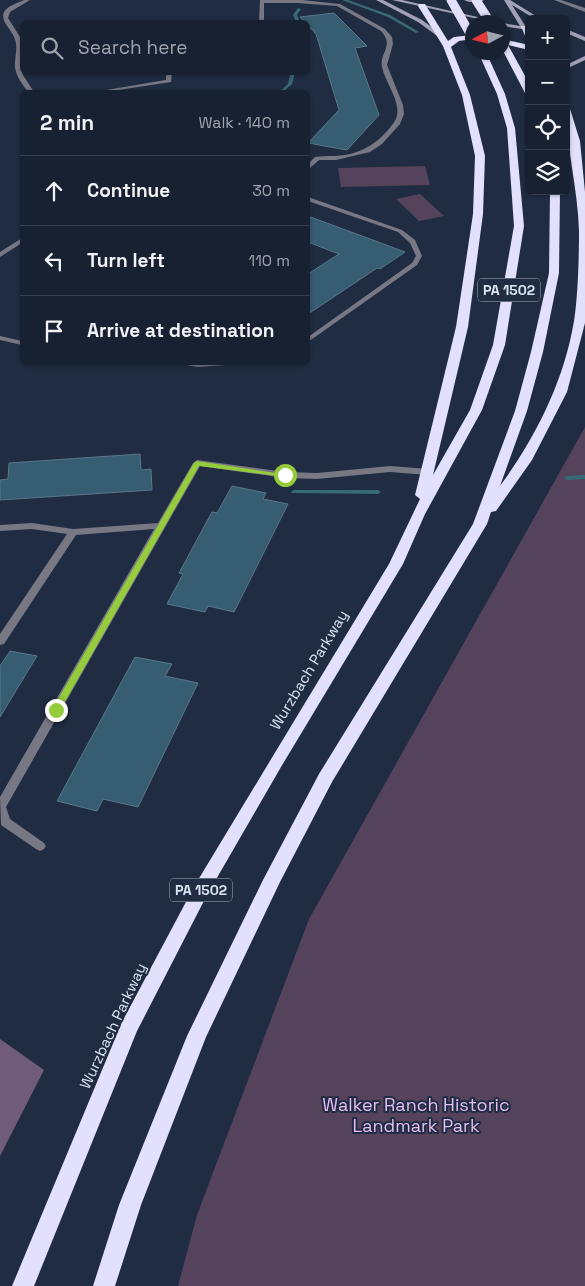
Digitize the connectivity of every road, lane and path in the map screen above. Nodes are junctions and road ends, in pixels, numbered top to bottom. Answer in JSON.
{"nodes":[{"id":1,"x":28,"y":0,"type":"edge"},
{"id":2,"x":379,"y":0,"type":"edge"},
{"id":3,"x":395,"y":0,"type":"edge"},
{"id":4,"x":450,"y":0,"type":"edge"},
{"id":5,"x":466,"y":0,"type":"edge"},
{"id":6,"x":476,"y":0,"type":"edge"},
{"id":7,"x":482,"y":0,"type":"edge"},
{"id":8,"x":505,"y":0,"type":"edge"},
{"id":9,"x":556,"y":0,"type":"edge"},
{"id":10,"x":263,"y":1,"type":"edge"},
{"id":11,"x":420,"y":3,"type":"edge"},
{"id":12,"x":585,"y":10,"type":"edge"},
{"id":13,"x":469,"y":15,"type":"edge"},
{"id":14,"x":486,"y":15,"type":"edge"},
{"id":15,"x":532,"y":15,"type":"edge"},
{"id":16,"x":261,"y":20,"type":"edge"},
{"id":17,"x":465,"y":25,"type":"edge"},
{"id":18,"x":510,"y":26,"type":"edge"},
{"id":19,"x":525,"y":28,"type":"edge"},
{"id":20,"x":525,"y":29,"type":"edge"},
{"id":21,"x":570,"y":33,"type":"edge"},
{"id":22,"x":442,"y":37,"type":"junction"},
{"id":23,"x":465,"y":38,"type":"edge"},
{"id":24,"x":570,"y":39,"type":"edge"},
{"id":25,"x":585,"y":41,"type":"edge"},
{"id":26,"x":510,"y":43,"type":"edge"},
{"id":27,"x":447,"y":46,"type":"junction"},
{"id":28,"x":525,"y":47,"type":"edge"},
{"id":29,"x":510,"y":54,"type":"edge"},
{"id":30,"x":585,"y":58,"type":"edge"},
{"id":31,"x":485,"y":60,"type":"edge"},
{"id":32,"x":570,"y":65,"type":"edge"},
{"id":33,"x":169,"y":75,"type":"edge"},
{"id":34,"x":525,"y":84,"type":"edge"},
{"id":35,"x":28,"y":90,"type":"edge"},
{"id":36,"x":110,"y":90,"type":"edge"},
{"id":37,"x":570,"y":124,"type":"edge"},
{"id":38,"x":310,"y":165,"type":"edge"},
{"id":39,"x":556,"y":195,"type":"edge"},
{"id":40,"x":310,"y":200,"type":"edge"},
{"id":41,"x":20,"y":241,"type":"edge"},
{"id":42,"x":0,"y":255,"type":"edge"},
{"id":43,"x":0,"y":338,"type":"edge"},
{"id":44,"x":310,"y":339,"type":"edge"},
{"id":45,"x":20,"y":343,"type":"edge"},
{"id":46,"x":428,"y":472,"type":"junction"},
{"id":47,"x":418,"y":514,"type":"junction"},
{"id":48,"x":480,"y":524,"type":"junction"},
{"id":49,"x":161,"y":526,"type":"junction"},
{"id":50,"x":0,"y":528,"type":"edge"},
{"id":51,"x":73,"y":532,"type":"junction"},
{"id":52,"x":0,"y":642,"type":"edge"},
{"id":53,"x":0,"y":807,"type":"edge"},
{"id":54,"x":40,"y":846,"type":"dead end"},
{"id":55,"x":23,"y":1286,"type":"edge"},
{"id":56,"x":104,"y":1286,"type":"edge"}],
"edges":[{"from":1,"to":35,"type":"lane"},
{"from":2,"to":22,"type":"main road"},
{"from":3,"to":11,"type":"main road"},
{"from":4,"to":17,"type":"highway","bridge":true},
{"from":5,"to":7,"type":"main road"},
{"from":6,"to":14,"type":"highway","bridge":true},
{"from":8,"to":15,"type":"main road"},
{"from":8,"to":19,"type":"main road"},
{"from":9,"to":12,"type":"lane"},
{"from":10,"to":16,"type":"lane"},
{"from":10,"to":38,"type":"lane"},
{"from":11,"to":13,"type":"main road"},
{"from":11,"to":22,"type":"highway"},
{"from":18,"to":20,"type":"main road"},
{"from":21,"to":25,"type":"main road"},
{"from":22,"to":27,"type":"highway"},
{"from":23,"to":27,"type":"highway"},
{"from":24,"to":25,"type":"main road"},
{"from":26,"to":28,"type":"highway"},
{"from":27,"to":46,"type":"highway"},
{"from":29,"to":34,"type":"highway"},
{"from":30,"to":32,"type":"main road"},
{"from":31,"to":47,"type":"highway","name":"Wurzbach Parkway","number":"PA 1502"},
{"from":33,"to":36,"type":"lane"},
{"from":37,"to":48,"type":"highway"},
{"from":39,"to":48,"type":"highway","number":"PA 1502"},
{"from":40,"to":44,"type":"lane"},
{"from":41,"to":42,"type":"lane"},
{"from":43,"to":45,"type":"lane"},
{"from":46,"to":47,"type":"highway"},
{"from":46,"to":49,"type":"lane"},
{"from":47,"to":55,"type":"highway","name":"Wurzbach Parkway","number":"PA 1502"},
{"from":48,"to":56,"type":"highway","number":"PA 1502"},
{"from":49,"to":51,"type":"lane"},
{"from":49,"to":53,"type":"lane"},
{"from":50,"to":51,"type":"lane"},
{"from":51,"to":52,"type":"lane"},
{"from":53,"to":54,"type":"lane"}]}
